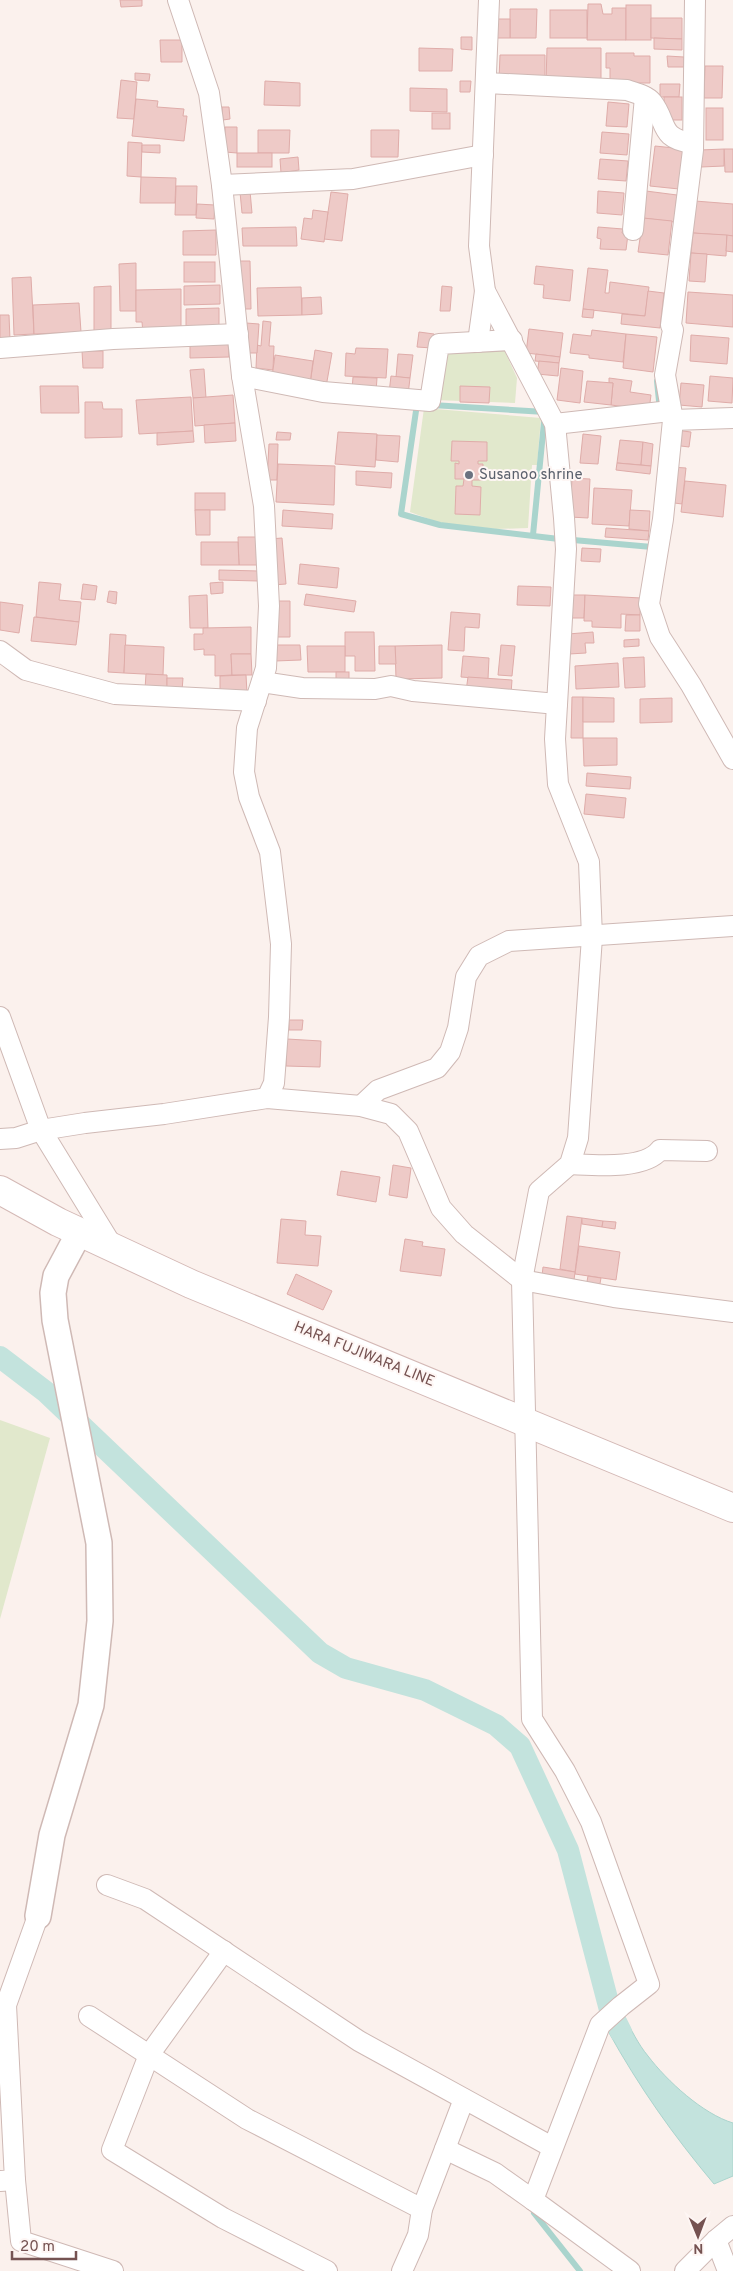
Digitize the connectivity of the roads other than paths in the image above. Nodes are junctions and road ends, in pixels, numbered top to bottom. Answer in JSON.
{"nodes":[{"id":1,"x":178,"y":0,"type":"edge"},
{"id":2,"x":489,"y":0,"type":"edge"},
{"id":3,"x":695,"y":0,"type":"edge"},
{"id":4,"x":486,"y":83,"type":"junction"},
{"id":5,"x":645,"y":97,"type":"junction"},
{"id":6,"x":693,"y":143,"type":"junction"},
{"id":7,"x":483,"y":155,"type":"junction"},
{"id":8,"x":222,"y":185,"type":"junction"},
{"id":9,"x":632,"y":230,"type":"dead end"},
{"id":10,"x":485,"y":291,"type":"junction"},
{"id":11,"x":238,"y":334,"type":"junction"},
{"id":12,"x":512,"y":340,"type":"junction"},
{"id":13,"x":478,"y":342,"type":"junction"},
{"id":14,"x":0,"y":348,"type":"edge"},
{"id":15,"x":242,"y":376,"type":"junction"},
{"id":16,"x":666,"y":414,"type":"junction"},
{"id":17,"x":733,"y":418,"type":"edge"},
{"id":18,"x":555,"y":424,"type":"junction"},
{"id":19,"x":0,"y":651,"type":"edge"},
{"id":20,"x":259,"y":692,"type":"junction"},
{"id":21,"x":557,"y":704,"type":"junction"},
{"id":22,"x":733,"y":759,"type":"edge"},
{"id":23,"x":733,"y":926,"type":"edge"},
{"id":24,"x":592,"y":937,"type":"junction"},
{"id":25,"x":0,"y":1017,"type":"edge"},
{"id":26,"x":267,"y":1098,"type":"junction"},
{"id":27,"x":361,"y":1106,"type":"junction"},
{"id":28,"x":41,"y":1130,"type":"junction"},
{"id":29,"x":0,"y":1139,"type":"edge"},
{"id":30,"x":707,"y":1151,"type":"dead end"},
{"id":31,"x":570,"y":1164,"type":"junction"},
{"id":32,"x":0,"y":1190,"type":"edge"},
{"id":33,"x":79,"y":1233,"type":"junction"},
{"id":34,"x":115,"y":1250,"type":"junction"},
{"id":35,"x":522,"y":1280,"type":"junction"},
{"id":36,"x":733,"y":1312,"type":"edge"},
{"id":37,"x":527,"y":1421,"type":"junction"},
{"id":38,"x":733,"y":1508,"type":"edge"},
{"id":39,"x":107,"y":1885,"type":"dead end"},
{"id":40,"x":38,"y":1916,"type":"joint"},
{"id":41,"x":224,"y":1951,"type":"junction"},
{"id":42,"x":89,"y":2016,"type":"dead end"},
{"id":43,"x":149,"y":2055,"type":"junction"},
{"id":44,"x":464,"y":2099,"type":"junction"},
{"id":45,"x":552,"y":2147,"type":"junction"},
{"id":46,"x":445,"y":2149,"type":"junction"},
{"id":47,"x":8,"y":2181,"type":"edge"},
{"id":48,"x":533,"y":2200,"type":"junction"},
{"id":49,"x":422,"y":2209,"type":"junction"},
{"id":50,"x":733,"y":2226,"type":"edge"},
{"id":51,"x":716,"y":2240,"type":"junction"},
{"id":52,"x":113,"y":2271,"type":"edge"},
{"id":53,"x":327,"y":2271,"type":"edge"},
{"id":54,"x":402,"y":2271,"type":"edge"},
{"id":55,"x":630,"y":2271,"type":"edge"},
{"id":56,"x":685,"y":2271,"type":"edge"},
{"id":57,"x":728,"y":2271,"type":"edge"}],
"edges":[{"from":1,"to":8,"type":"street"},
{"from":2,"to":4,"type":"street"},
{"from":3,"to":6,"type":"street"},
{"from":4,"to":5,"type":"street"},
{"from":4,"to":7,"type":"street"},
{"from":5,"to":6,"type":"street"},
{"from":5,"to":9,"type":"street"},
{"from":6,"to":16,"type":"street"},
{"from":7,"to":8,"type":"street"},
{"from":7,"to":10,"type":"street"},
{"from":8,"to":11,"type":"street"},
{"from":10,"to":12,"type":"street"},
{"from":10,"to":13,"type":"street"},
{"from":11,"to":14,"type":"street"},
{"from":11,"to":15,"type":"street"},
{"from":12,"to":13,"type":"street"},
{"from":12,"to":18,"type":"street"},
{"from":13,"to":15,"type":"street"},
{"from":15,"to":20,"type":"street"},
{"from":16,"to":17,"type":"street"},
{"from":16,"to":18,"type":"street"},
{"from":16,"to":22,"type":"street"},
{"from":18,"to":21,"type":"street"},
{"from":19,"to":20,"type":"street"},
{"from":20,"to":21,"type":"street"},
{"from":20,"to":26,"type":"street"},
{"from":21,"to":24,"type":"street"},
{"from":23,"to":24,"type":"street"},
{"from":24,"to":27,"type":"street"},
{"from":24,"to":31,"type":"street"},
{"from":25,"to":28,"type":"street"},
{"from":26,"to":27,"type":"street"},
{"from":26,"to":28,"type":"street"},
{"from":27,"to":35,"type":"street"},
{"from":28,"to":29,"type":"street"},
{"from":28,"to":34,"type":"street"},
{"from":30,"to":31,"type":"street"},
{"from":31,"to":35,"type":"street"},
{"from":32,"to":33,"type":"main road","name":"HARA FUJIWARA LINE"},
{"from":33,"to":34,"type":"main road","name":"HARA FUJIWARA LINE"},
{"from":33,"to":40,"type":"street"},
{"from":34,"to":37,"type":"main road","name":"HARA FUJIWARA LINE"},
{"from":35,"to":36,"type":"street"},
{"from":35,"to":37,"type":"street"},
{"from":37,"to":38,"type":"main road","name":"HARA FUJIWARA LINE"},
{"from":37,"to":45,"type":"street"},
{"from":39,"to":41,"type":"street"},
{"from":40,"to":47,"type":"street"},
{"from":41,"to":43,"type":"street"},
{"from":41,"to":44,"type":"street"},
{"from":42,"to":43,"type":"street"},
{"from":43,"to":49,"type":"street"},
{"from":43,"to":53,"type":"street"},
{"from":44,"to":45,"type":"street"},
{"from":44,"to":46,"type":"street"},
{"from":45,"to":48,"type":"street"},
{"from":46,"to":48,"type":"street"},
{"from":46,"to":49,"type":"street"},
{"from":47,"to":52,"type":"street"},
{"from":48,"to":55,"type":"street"},
{"from":49,"to":54,"type":"street"},
{"from":50,"to":51,"type":"street"},
{"from":51,"to":56,"type":"street"},
{"from":51,"to":57,"type":"street"}]}
